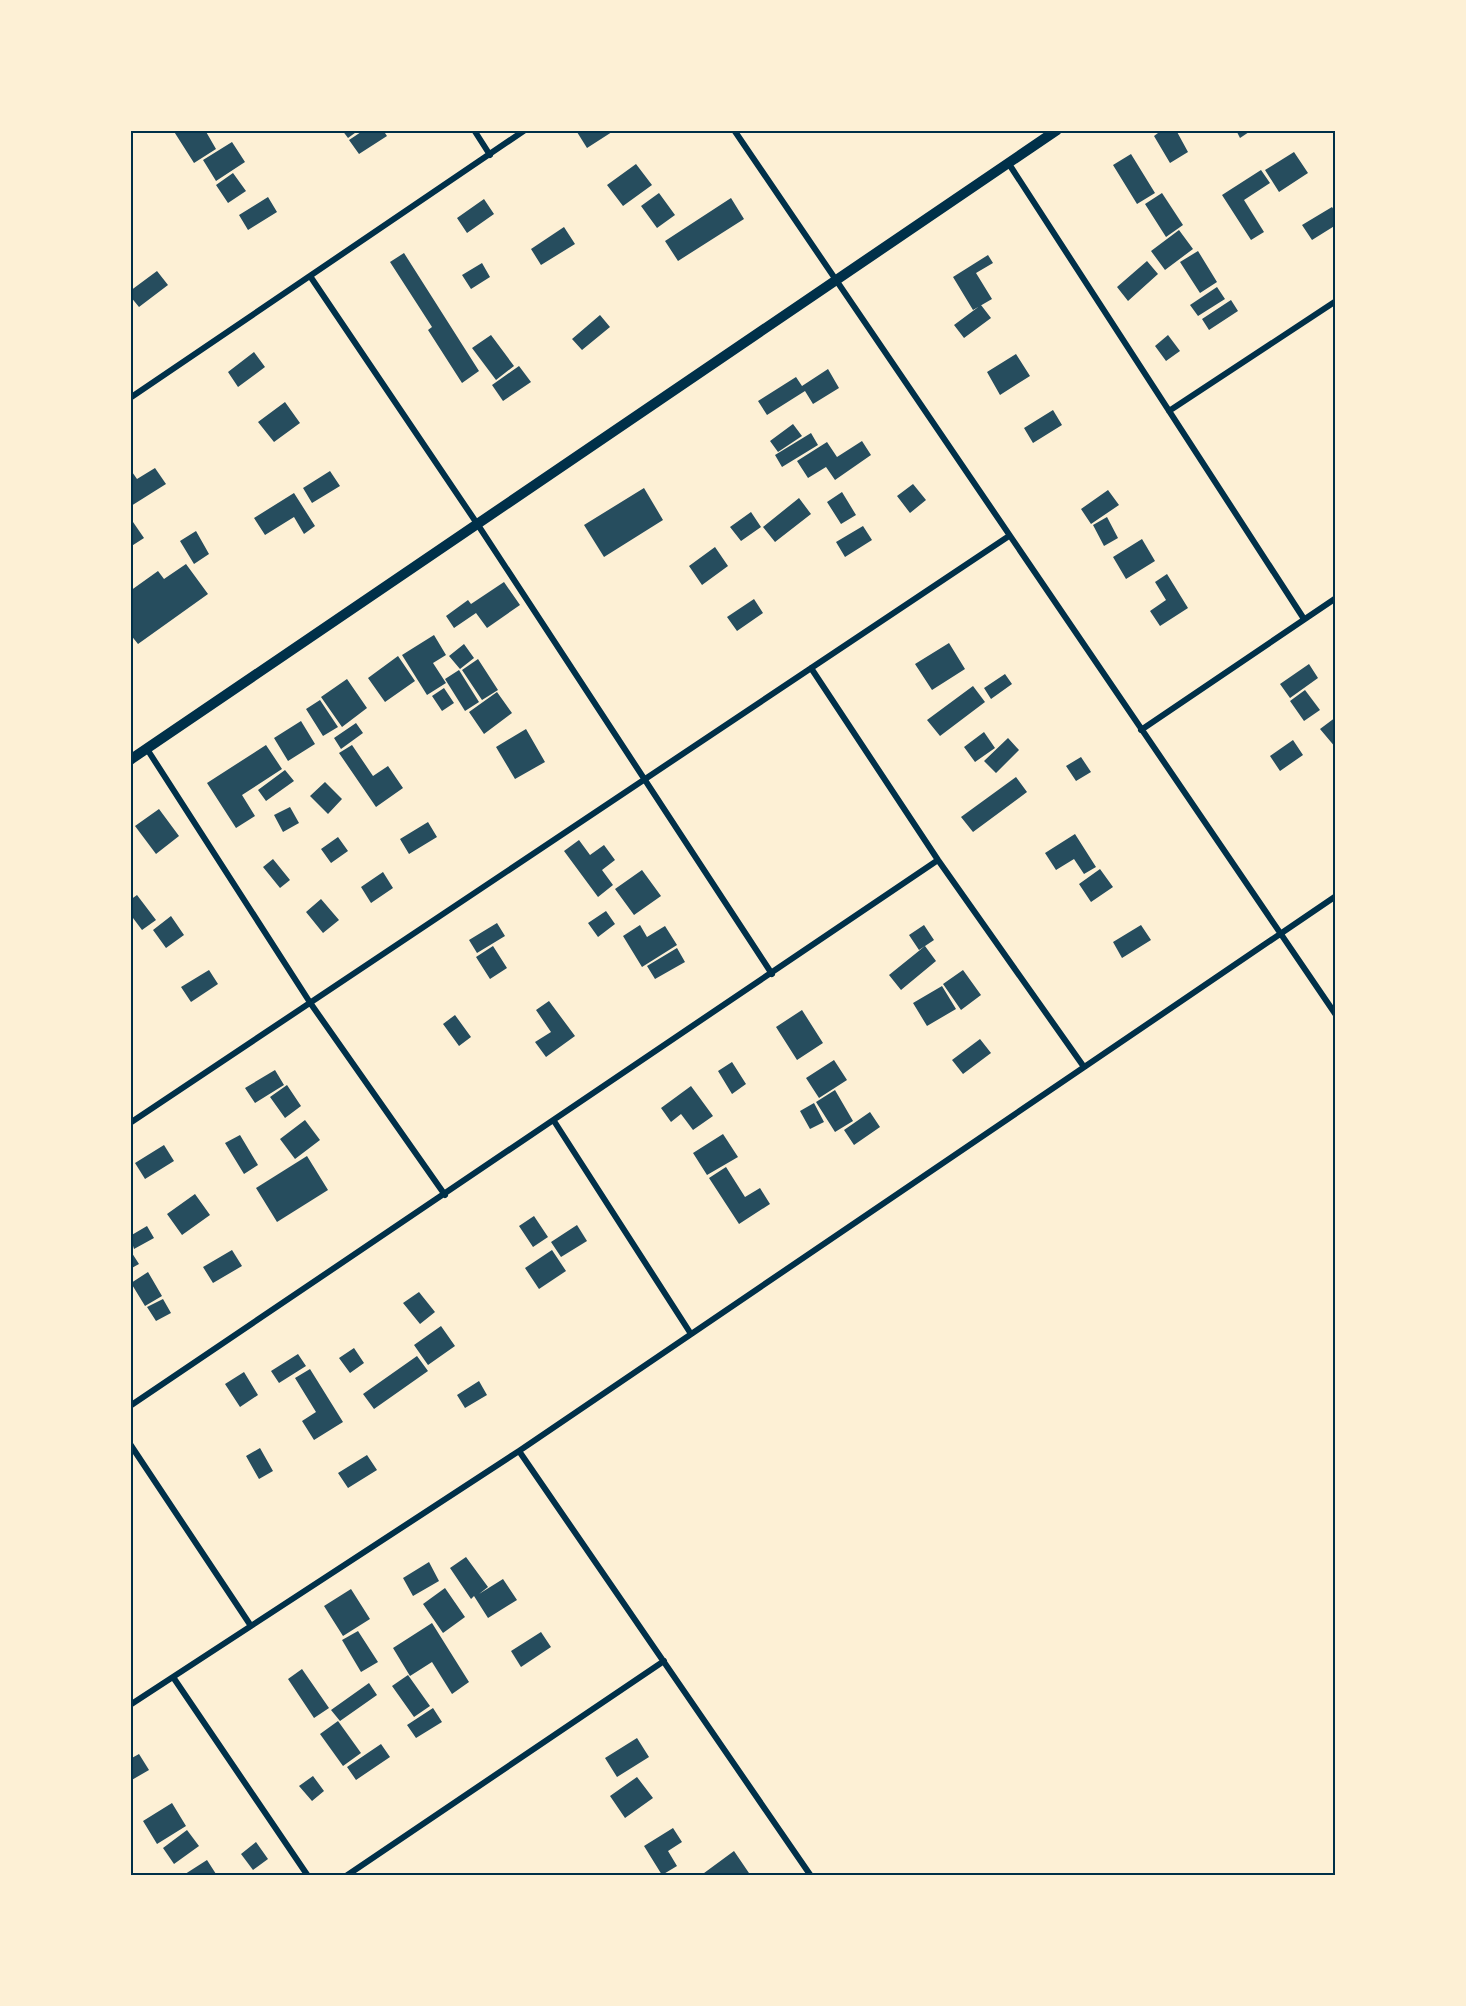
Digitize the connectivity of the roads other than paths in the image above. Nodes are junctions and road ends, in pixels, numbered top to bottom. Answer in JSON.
{"nodes":[{"id":1,"x":474,"y":130,"type":"edge"},
{"id":2,"x":525,"y":130,"type":"edge"},
{"id":3,"x":734,"y":130,"type":"edge"},
{"id":4,"x":1057,"y":130,"type":"edge"},
{"id":5,"x":489,"y":154,"type":"junction"},
{"id":6,"x":1009,"y":164,"type":"junction"},
{"id":7,"x":310,"y":276,"type":"junction"},
{"id":8,"x":838,"y":282,"type":"junction"},
{"id":9,"x":1333,"y":302,"type":"edge"},
{"id":10,"x":1335,"y":312,"type":"edge"},
{"id":11,"x":130,"y":398,"type":"edge"},
{"id":12,"x":1169,"y":411,"type":"junction"},
{"id":13,"x":478,"y":525,"type":"junction"},
{"id":14,"x":1009,"y":536,"type":"junction"},
{"id":15,"x":1335,"y":598,"type":"edge"},
{"id":16,"x":1304,"y":619,"type":"junction"},
{"id":17,"x":811,"y":668,"type":"junction"},
{"id":18,"x":1141,"y":730,"type":"junction"},
{"id":19,"x":147,"y":749,"type":"junction"},
{"id":20,"x":130,"y":760,"type":"edge"},
{"id":21,"x":643,"y":780,"type":"junction"},
{"id":22,"x":938,"y":860,"type":"junction"},
{"id":23,"x":1335,"y":896,"type":"edge"},
{"id":24,"x":1280,"y":933,"type":"junction"},
{"id":25,"x":772,"y":974,"type":"junction"},
{"id":26,"x":311,"y":1004,"type":"junction"},
{"id":27,"x":1335,"y":1015,"type":"edge"},
{"id":28,"x":1084,"y":1067,"type":"junction"},
{"id":29,"x":554,"y":1121,"type":"junction"},
{"id":30,"x":130,"y":1123,"type":"edge"},
{"id":31,"x":445,"y":1195,"type":"junction"},
{"id":32,"x":691,"y":1334,"type":"junction"},
{"id":33,"x":130,"y":1406,"type":"edge"},
{"id":34,"x":130,"y":1444,"type":"edge"},
{"id":35,"x":519,"y":1451,"type":"junction"},
{"id":36,"x":251,"y":1626,"type":"junction"},
{"id":37,"x":663,"y":1660,"type":"junction"},
{"id":38,"x":174,"y":1677,"type":"junction"},
{"id":39,"x":130,"y":1706,"type":"edge"},
{"id":40,"x":308,"y":1875,"type":"edge"},
{"id":41,"x":346,"y":1875,"type":"edge"},
{"id":42,"x":812,"y":1875,"type":"edge"}],
"edges":[{"from":1,"to":5,"type":"street"},
{"from":2,"to":5,"type":"street"},
{"from":3,"to":8,"type":"street"},
{"from":4,"to":6,"type":"street"},
{"from":5,"to":7,"type":"street"},
{"from":6,"to":8,"type":"street"},
{"from":6,"to":12,"type":"street"},
{"from":7,"to":11,"type":"street"},
{"from":7,"to":13,"type":"street"},
{"from":8,"to":13,"type":"street"},
{"from":8,"to":14,"type":"street"},
{"from":9,"to":10,"type":"street"},
{"from":9,"to":12,"type":"street"},
{"from":12,"to":16,"type":"street"},
{"from":13,"to":19,"type":"street"},
{"from":13,"to":21,"type":"street"},
{"from":14,"to":17,"type":"street"},
{"from":14,"to":18,"type":"street"},
{"from":15,"to":16,"type":"street"},
{"from":16,"to":18,"type":"street"},
{"from":17,"to":21,"type":"street"},
{"from":17,"to":22,"type":"street"},
{"from":18,"to":24,"type":"street"},
{"from":19,"to":20,"type":"street"},
{"from":19,"to":26,"type":"street"},
{"from":21,"to":25,"type":"street"},
{"from":21,"to":26,"type":"street"},
{"from":22,"to":25,"type":"street"},
{"from":22,"to":28,"type":"street"},
{"from":23,"to":24,"type":"street"},
{"from":24,"to":27,"type":"street"},
{"from":24,"to":28,"type":"street"},
{"from":25,"to":29,"type":"street"},
{"from":26,"to":30,"type":"street"},
{"from":26,"to":31,"type":"street"},
{"from":28,"to":32,"type":"street"},
{"from":29,"to":31,"type":"street"},
{"from":29,"to":32,"type":"street"},
{"from":31,"to":33,"type":"street"},
{"from":32,"to":35,"type":"street"},
{"from":34,"to":36,"type":"street"},
{"from":35,"to":36,"type":"street"},
{"from":35,"to":37,"type":"street"},
{"from":36,"to":38,"type":"street"},
{"from":37,"to":41,"type":"street"},
{"from":37,"to":42,"type":"street"},
{"from":38,"to":39,"type":"street"},
{"from":38,"to":40,"type":"street"}]}
